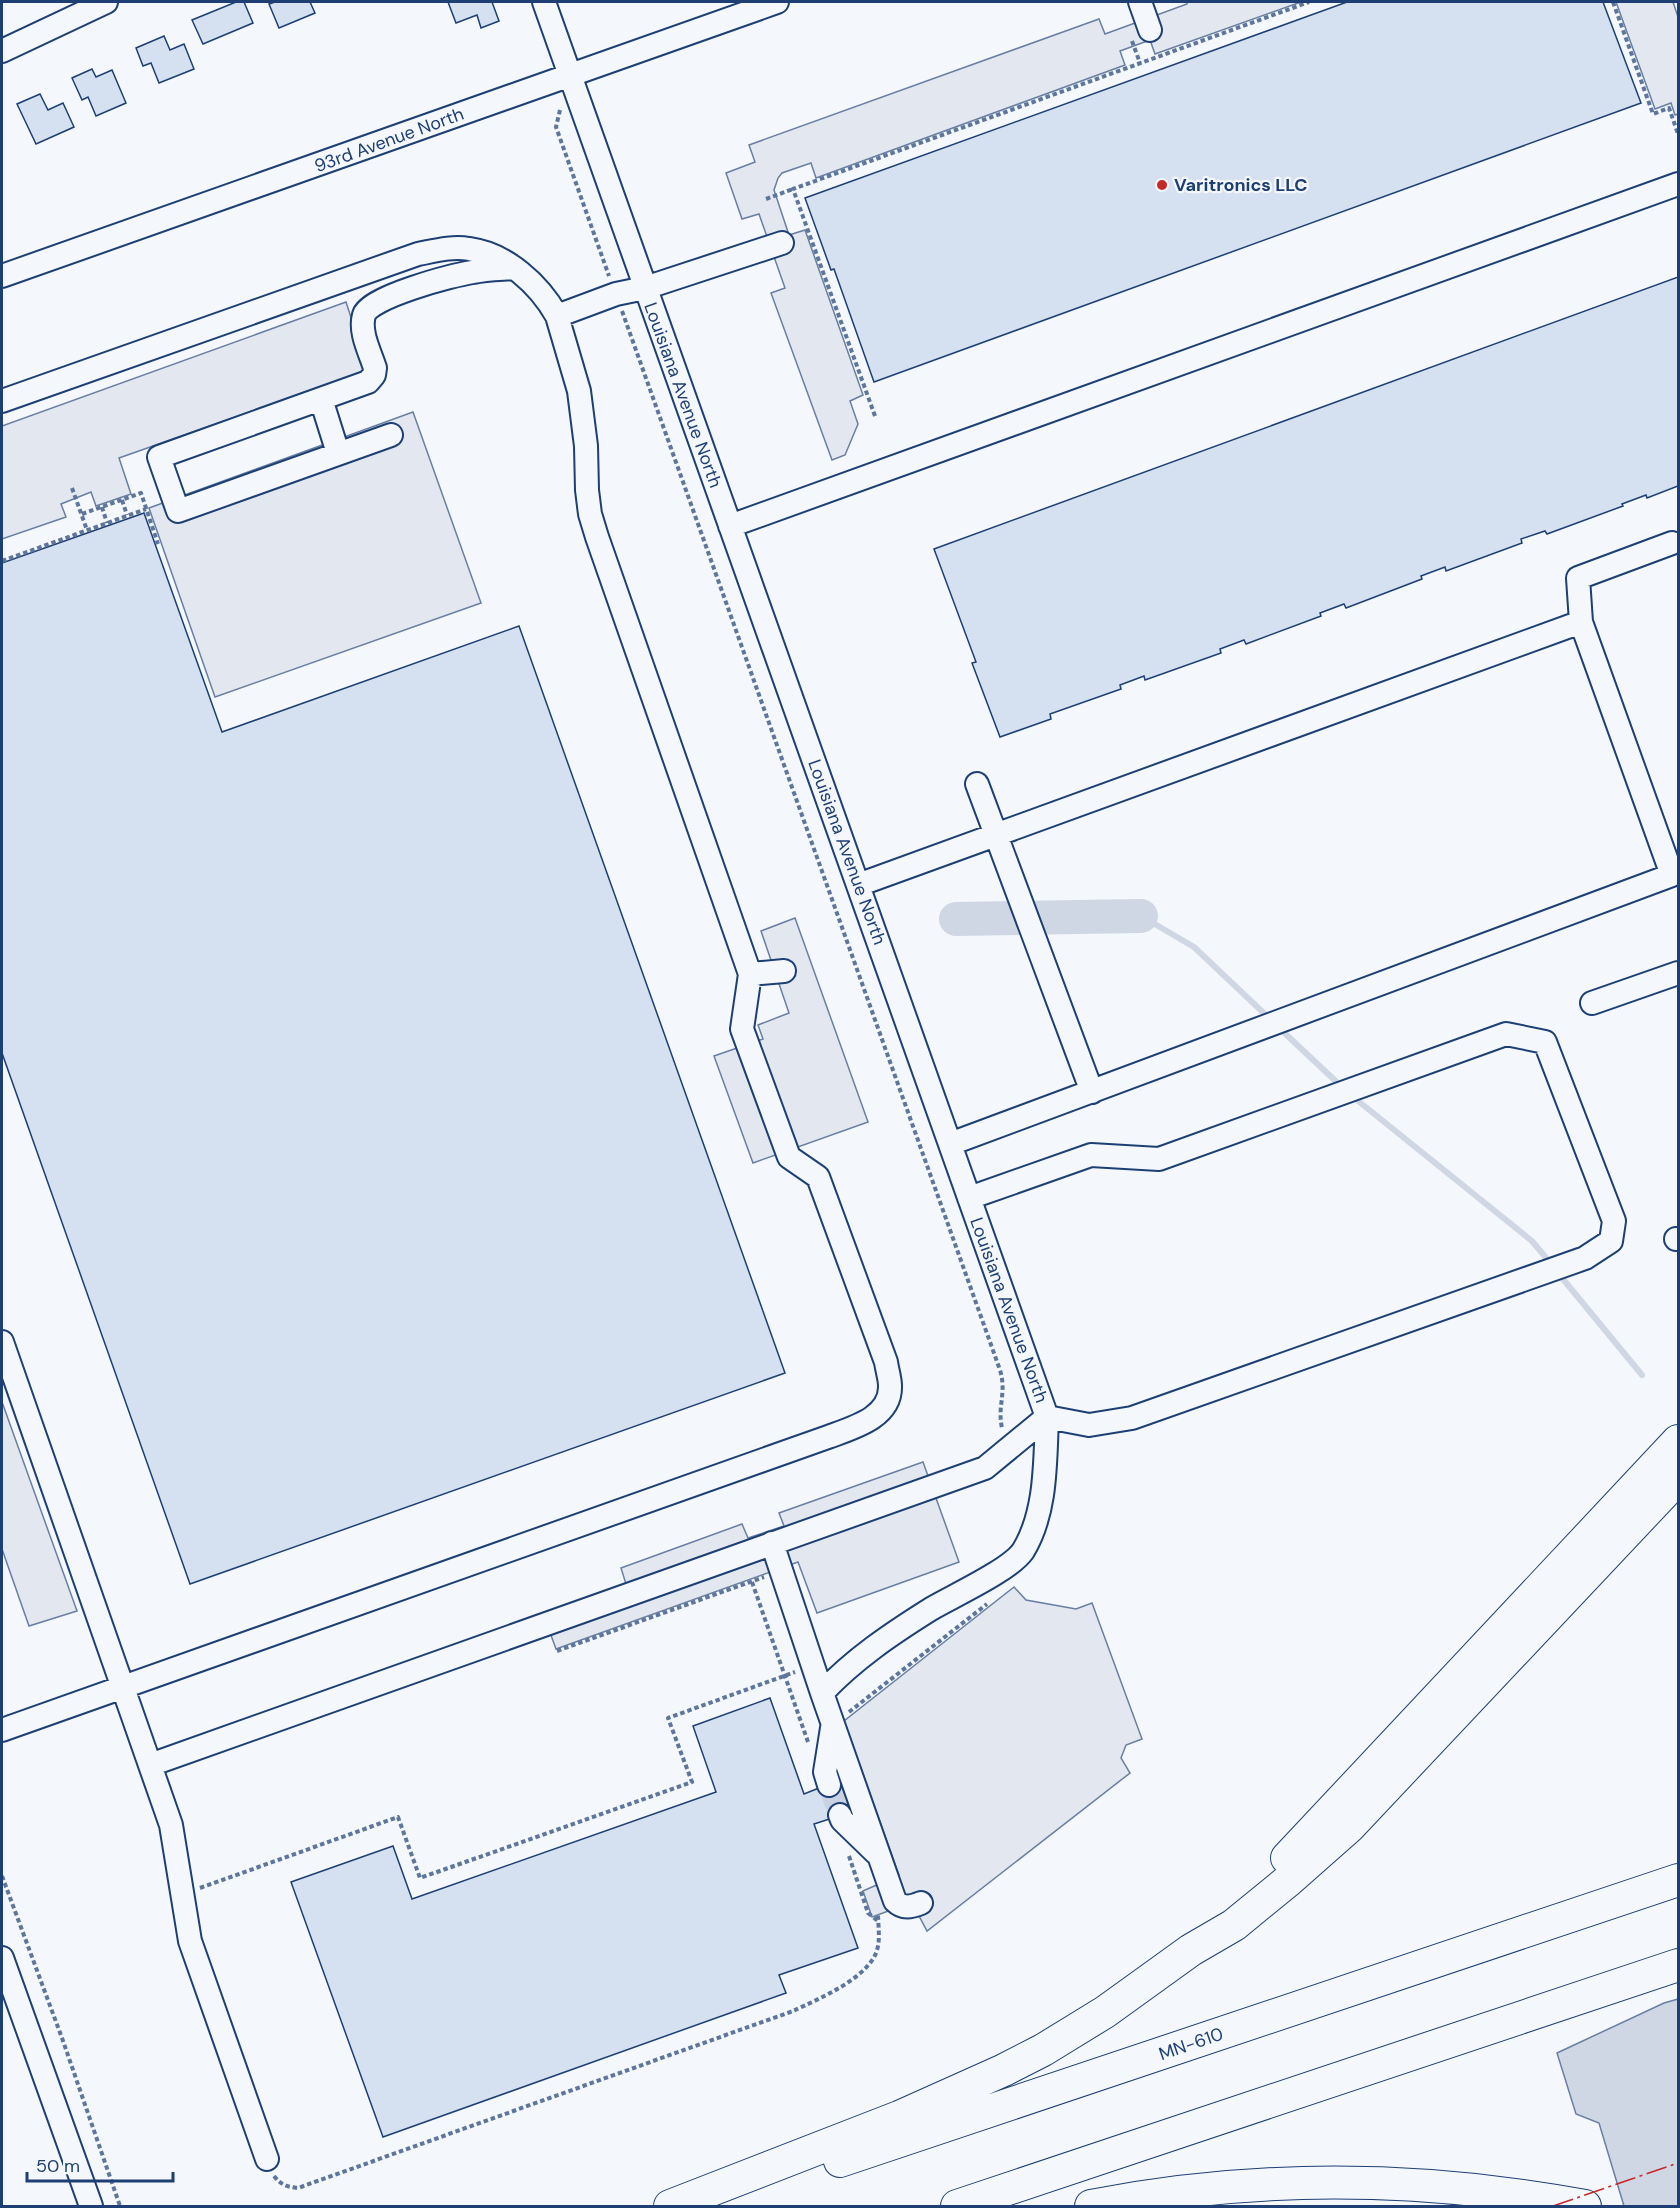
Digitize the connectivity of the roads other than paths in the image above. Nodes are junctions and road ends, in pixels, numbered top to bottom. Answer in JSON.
{"nodes":[{"id":1,"x":106,"y":2,"type":"edge"},
{"id":2,"x":544,"y":2,"type":"edge"},
{"id":3,"x":777,"y":2,"type":"edge"},
{"id":4,"x":1140,"y":2,"type":"edge"},
{"id":5,"x":1140,"y":33,"type":"road end"},
{"id":6,"x":2,"y":51,"type":"edge"},
{"id":7,"x":569,"y":76,"type":"junction"},
{"id":8,"x":1678,"y":184,"type":"edge"},
{"id":9,"x":782,"y":243,"type":"dead end"},
{"id":10,"x":514,"y":268,"type":"junction"},
{"id":11,"x":2,"y":276,"type":"edge"},
{"id":12,"x":645,"y":288,"type":"junction"},
{"id":13,"x":557,"y":316,"type":"junction"},
{"id":14,"x":321,"y":399,"type":"junction"},
{"id":15,"x":2,"y":401,"type":"edge"},
{"id":16,"x":391,"y":435,"type":"dead end"},
{"id":17,"x":338,"y":453,"type":"junction"},
{"id":18,"x":730,"y":526,"type":"junction"},
{"id":19,"x":1676,"y":548,"type":"edge"},
{"id":20,"x":1581,"y":622,"type":"junction"},
{"id":21,"x":977,"y":784,"type":"dead end"},
{"id":22,"x":996,"y":834,"type":"junction"},
{"id":23,"x":858,"y":885,"type":"junction"},
{"id":24,"x":784,"y":971,"type":"dead end"},
{"id":25,"x":1678,"y":973,"type":"edge"},
{"id":26,"x":750,"y":974,"type":"junction"},
{"id":27,"x":1592,"y":1004,"type":"dead end"},
{"id":28,"x":1092,"y":1092,"type":"junction"},
{"id":29,"x":950,"y":1144,"type":"junction"},
{"id":30,"x":969,"y":1198,"type":"junction"},
{"id":31,"x":2,"y":1342,"type":"edge"},
{"id":32,"x":1047,"y":1417,"type":"junction"},
{"id":33,"x":1678,"y":1441,"type":"edge"},
{"id":34,"x":1678,"y":1478,"type":"edge"},
{"id":35,"x":772,"y":1543,"type":"junction"},
{"id":36,"x":122,"y":1686,"type":"junction"},
{"id":37,"x":822,"y":1693,"type":"junction"},
{"id":38,"x":2,"y":1719,"type":"edge"},
{"id":39,"x":28,"y":1720,"type":"junction"},
{"id":40,"x":831,"y":1720,"type":"junction"},
{"id":41,"x":2,"y":1730,"type":"edge"},
{"id":42,"x":150,"y":1764,"type":"junction"},
{"id":43,"x":829,"y":1785,"type":"tunnel mouth"},
{"id":44,"x":840,"y":1815,"type":"tunnel mouth"},
{"id":45,"x":879,"y":1857,"type":"junction"},
{"id":46,"x":1678,"y":1881,"type":"edge"},
{"id":47,"x":910,"y":1904,"type":"road end"},
{"id":48,"x":1191,"y":1950,"type":"junction"},
{"id":49,"x":2,"y":1958,"type":"edge"},
{"id":50,"x":1678,"y":1965,"type":"edge"},
{"id":51,"x":267,"y":2159,"type":"road end"},
{"id":52,"x":91,"y":2206,"type":"edge"},
{"id":53,"x":669,"y":2206,"type":"edge"},
{"id":54,"x":704,"y":2206,"type":"edge"},
{"id":55,"x":957,"y":2206,"type":"edge"},
{"id":56,"x":1091,"y":2206,"type":"edge"},
{"id":57,"x":1585,"y":2206,"type":"edge"}],
"edges":[{"from":1,"to":6,"type":"street"},
{"from":2,"to":7,"type":"street"},
{"from":3,"to":7,"type":"street","name":"93rd Avenue North"},
{"from":4,"to":5,"type":"street"},
{"from":7,"to":11,"type":"street","name":"93rd Avenue North"},
{"from":7,"to":12,"type":"street","name":"Louisiana Avenue North"},
{"from":8,"to":18,"type":"street"},
{"from":9,"to":12,"type":"street"},
{"from":10,"to":13,"type":"street"},
{"from":10,"to":14,"type":"street"},
{"from":10,"to":15,"type":"street"},
{"from":12,"to":13,"type":"street"},
{"from":12,"to":18,"type":"street","name":"Louisiana Avenue North"},
{"from":13,"to":26,"type":"street"},
{"from":14,"to":17,"type":"street"},
{"from":14,"to":17,"type":"street"},
{"from":16,"to":17,"type":"street"},
{"from":18,"to":23,"type":"street","name":"Louisiana Avenue North"},
{"from":19,"to":20,"type":"street"},
{"from":20,"to":22,"type":"street"},
{"from":20,"to":28,"type":"street"},
{"from":21,"to":22,"type":"street"},
{"from":22,"to":23,"type":"street"},
{"from":22,"to":28,"type":"street"},
{"from":23,"to":29,"type":"street","name":"Louisiana Avenue North"},
{"from":24,"to":26,"type":"street"},
{"from":25,"to":27,"type":"street"},
{"from":26,"to":36,"type":"street"},
{"from":28,"to":29,"type":"street"},
{"from":29,"to":30,"type":"street","name":"Louisiana Avenue North"},
{"from":30,"to":32,"type":"street","name":"Louisiana Avenue North"},
{"from":30,"to":32,"type":"street"},
{"from":31,"to":36,"type":"street"},
{"from":32,"to":35,"type":"street"},
{"from":32,"to":37,"type":"street"},
{"from":33,"to":48,"type":"highway"},
{"from":34,"to":48,"type":"highway"},
{"from":35,"to":37,"type":"street"},
{"from":35,"to":42,"type":"street"},
{"from":36,"to":39,"type":"street"},
{"from":36,"to":42,"type":"street"},
{"from":37,"to":40,"type":"street"},
{"from":38,"to":39,"type":"street"},
{"from":39,"to":41,"type":"street"},
{"from":40,"to":43,"type":"street"},
{"from":40,"to":45,"type":"street"},
{"from":42,"to":51,"type":"street"},
{"from":44,"to":45,"type":"street"},
{"from":45,"to":47,"type":"street"},
{"from":46,"to":54,"type":"highway","name":"MN-610"},
{"from":48,"to":53,"type":"highway"},
{"from":49,"to":52,"type":"street"},
{"from":50,"to":55,"type":"highway"},
{"from":56,"to":57,"type":"highway"}]}
